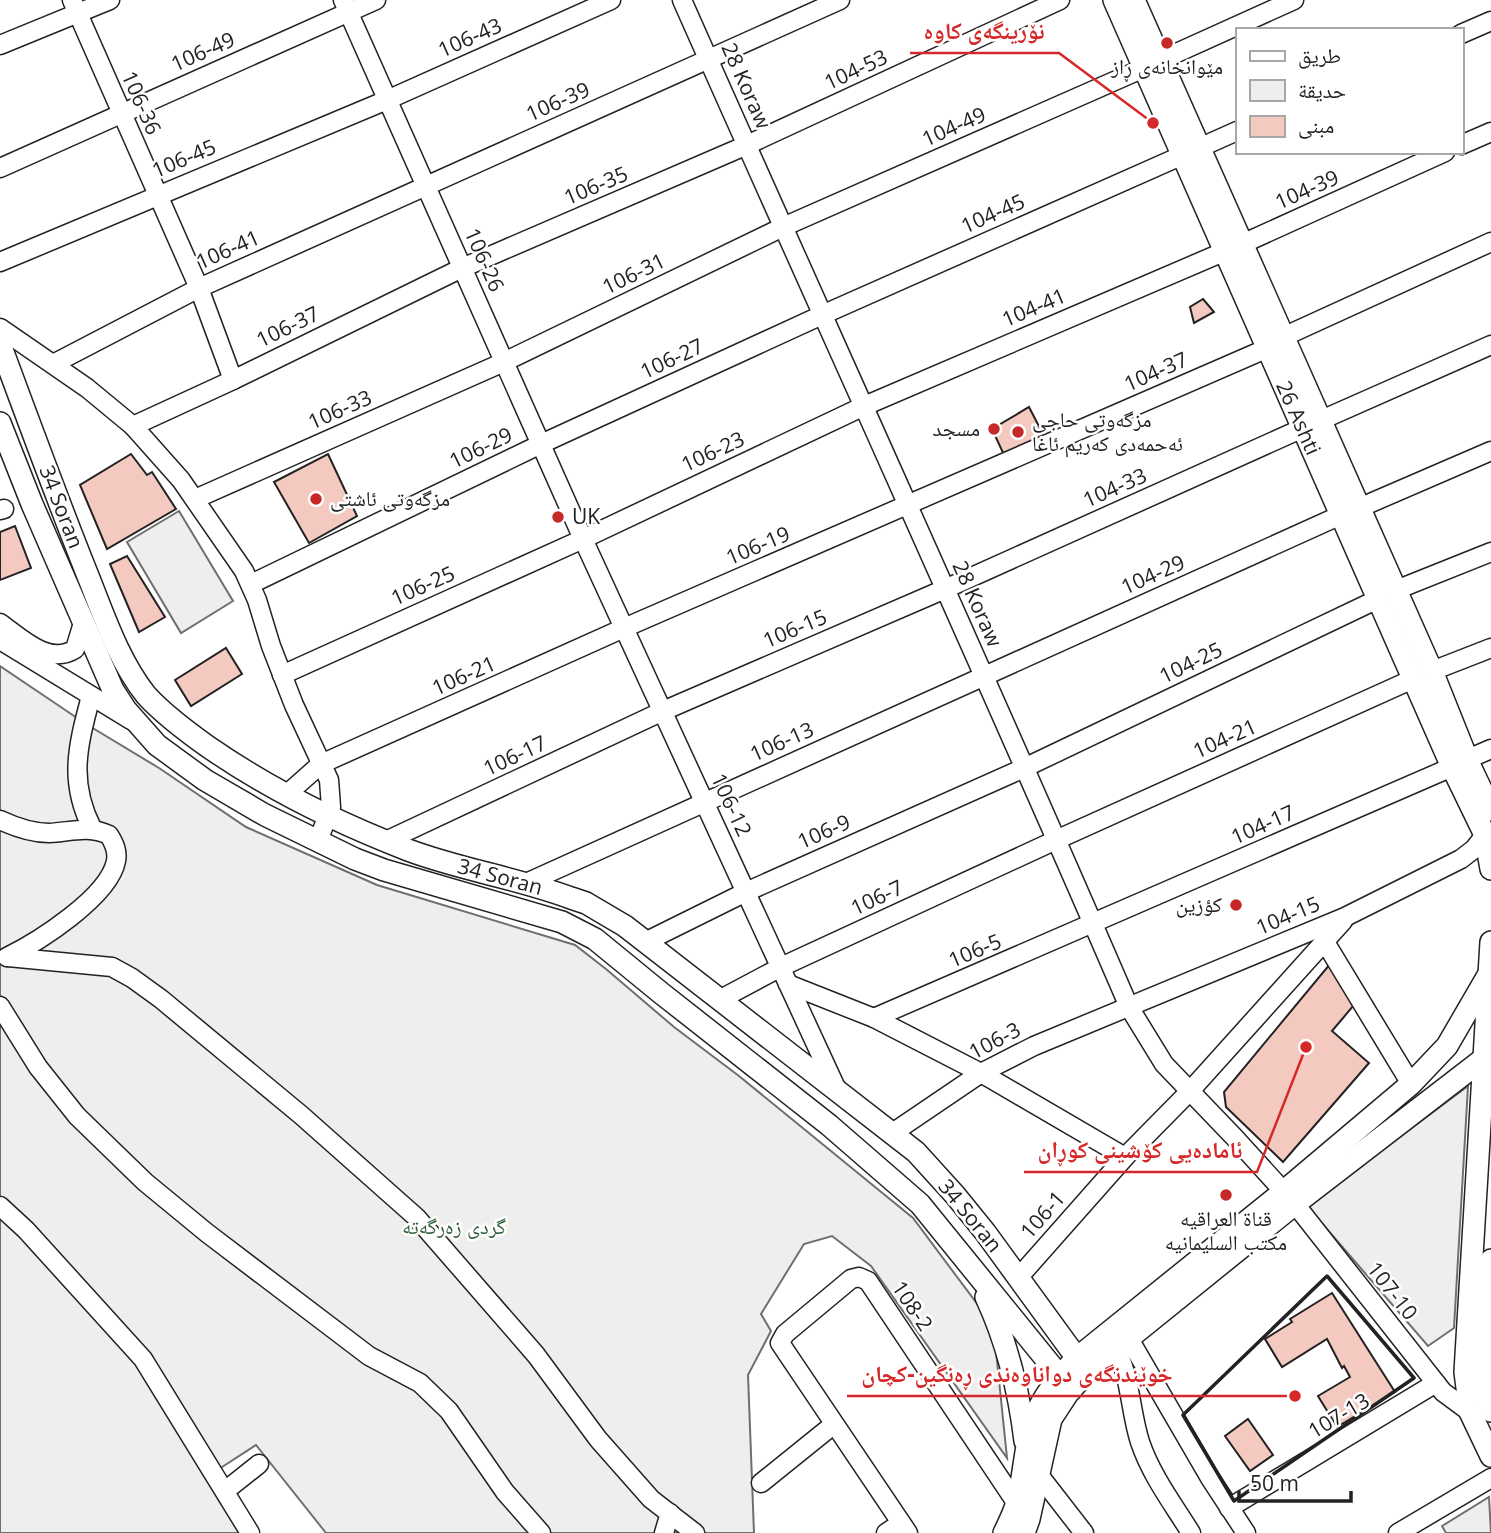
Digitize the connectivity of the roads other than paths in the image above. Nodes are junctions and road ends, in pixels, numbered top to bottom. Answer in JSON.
{"nodes":[{"id":1,"x":110,"y":0,"type":"edge"},
{"id":2,"x":376,"y":0,"type":"edge"},
{"id":3,"x":611,"y":0,"type":"edge"},
{"id":4,"x":682,"y":0,"type":"edge"},
{"id":5,"x":840,"y":0,"type":"edge"},
{"id":6,"x":1060,"y":0,"type":"edge"},
{"id":7,"x":1114,"y":0,"type":"edge"},
{"id":8,"x":1134,"y":0,"type":"edge"},
{"id":9,"x":1294,"y":0,"type":"edge"},
{"id":10,"x":345,"y":6,"type":"edge"},
{"id":11,"x":75,"y":7,"type":"edge"},
{"id":12,"x":1491,"y":21,"type":"edge"},
{"id":13,"x":1463,"y":33,"type":"edge"},
{"id":14,"x":0,"y":45,"type":"edge"},
{"id":15,"x":709,"y":60,"type":"junction"},
{"id":16,"x":1152,"y":64,"type":"junction"},
{"id":17,"x":387,"y":100,"type":"junction"},
{"id":18,"x":121,"y":114,"type":"junction"},
{"id":19,"x":1236,"y":131,"type":"edge"},
{"id":20,"x":1491,"y":132,"type":"edge"},
{"id":21,"x":1463,"y":144,"type":"edge"},
{"id":22,"x":747,"y":145,"type":"junction"},
{"id":23,"x":1191,"y":151,"type":"junction"},
{"id":24,"x":1441,"y":154,"type":"edge"},
{"id":25,"x":0,"y":168,"type":"edge"},
{"id":26,"x":426,"y":186,"type":"junction"},
{"id":27,"x":158,"y":195,"type":"junction"},
{"id":28,"x":783,"y":227,"type":"junction"},
{"id":29,"x":1491,"y":242,"type":"edge"},
{"id":30,"x":1233,"y":247,"type":"junction"},
{"id":31,"x":0,"y":262,"type":"edge"},
{"id":32,"x":462,"y":268,"type":"junction"},
{"id":33,"x":199,"y":288,"type":"junction"},
{"id":34,"x":822,"y":315,"type":"junction"},
{"id":35,"x":0,"y":328,"type":"edge"},
{"id":36,"x":1275,"y":343,"type":"junction"},
{"id":37,"x":0,"y":344,"type":"edge"},
{"id":38,"x":1491,"y":345,"type":"edge"},
{"id":39,"x":504,"y":362,"type":"junction"},
{"id":40,"x":53,"y":364,"type":"junction"},
{"id":41,"x":233,"y":380,"type":"junction"},
{"id":42,"x":862,"y":407,"type":"junction"},
{"id":43,"x":0,"y":423,"type":"edge"},
{"id":44,"x":1311,"y":425,"type":"junction"},
{"id":45,"x":133,"y":426,"type":"junction"},
{"id":46,"x":541,"y":444,"type":"junction"},
{"id":47,"x":1491,"y":451,"type":"edge"},
{"id":48,"x":55,"y":494,"type":"junction"},
{"id":49,"x":195,"y":499,"type":"junction"},
{"id":50,"x":32,"y":504,"type":"junction"},
{"id":51,"x":909,"y":505,"type":"junction"},
{"id":52,"x":1350,"y":512,"type":"junction"},
{"id":53,"x":583,"y":539,"type":"junction"},
{"id":54,"x":1491,"y":552,"type":"edge"},
{"id":55,"x":251,"y":584,"type":"junction"},
{"id":56,"x":945,"y":589,"type":"junction"},
{"id":57,"x":1387,"y":594,"type":"junction"},
{"id":58,"x":0,"y":623,"type":"edge"},
{"id":59,"x":83,"y":623,"type":"junction"},
{"id":60,"x":624,"y":628,"type":"junction"},
{"id":61,"x":0,"y":640,"type":"edge"},
{"id":62,"x":1491,"y":648,"type":"edge"},
{"id":63,"x":42,"y":658,"type":"junction"},
{"id":64,"x":282,"y":675,"type":"junction"},
{"id":65,"x":1423,"y":675,"type":"junction"},
{"id":66,"x":983,"y":676,"type":"junction"},
{"id":67,"x":91,"y":696,"type":"junction"},
{"id":68,"x":663,"y":711,"type":"junction"},
{"id":69,"x":138,"y":724,"type":"junction"},
{"id":70,"x":1491,"y":749,"type":"edge"},
{"id":71,"x":321,"y":764,"type":"junction"},
{"id":72,"x":1463,"y":764,"type":"junction"},
{"id":73,"x":1024,"y":768,"type":"junction"},
{"id":74,"x":1491,"y":774,"type":"edge"},
{"id":75,"x":286,"y":795,"type":"junction"},
{"id":76,"x":704,"y":802,"type":"junction"},
{"id":77,"x":1491,"y":810,"type":"edge"},
{"id":78,"x":330,"y":816,"type":"junction"},
{"id":79,"x":0,"y":820,"type":"edge"},
{"id":80,"x":92,"y":828,"type":"junction"},
{"id":81,"x":1056,"y":840,"type":"junction"},
{"id":82,"x":318,"y":841,"type":"junction"},
{"id":83,"x":386,"y":841,"type":"junction"},
{"id":84,"x":1489,"y":847,"type":"edge"},
{"id":85,"x":524,"y":884,"type":"junction"},
{"id":86,"x":746,"y":892,"type":"junction"},
{"id":87,"x":1346,"y":917,"type":"junction"},
{"id":88,"x":1094,"y":925,"type":"junction"},
{"id":89,"x":645,"y":942,"type":"junction"},
{"id":90,"x":1325,"y":942,"type":"junction"},
{"id":91,"x":1491,"y":942,"type":"edge"},
{"id":92,"x":4,"y":958,"type":"edge"},
{"id":93,"x":1490,"y":972,"type":"edge"},
{"id":94,"x":784,"y":976,"type":"junction"},
{"id":95,"x":719,"y":1000,"type":"junction"},
{"id":96,"x":0,"y":1006,"type":"edge"},
{"id":97,"x":1129,"y":1007,"type":"junction"},
{"id":98,"x":874,"y":1018,"type":"junction"},
{"id":99,"x":1488,"y":1055,"type":"edge"},
{"id":100,"x":981,"y":1073,"type":"junction"},
{"id":101,"x":1411,"y":1084,"type":"junction"},
{"id":102,"x":837,"y":1090,"type":"junction"},
{"id":103,"x":1190,"y":1091,"type":"junction"},
{"id":104,"x":891,"y":1134,"type":"junction"},
{"id":105,"x":1125,"y":1157,"type":"junction"},
{"id":106,"x":1289,"y":1198,"type":"junction"},
{"id":107,"x":0,"y":1206,"type":"edge"},
{"id":108,"x":1491,"y":1260,"type":"edge"},
{"id":109,"x":975,"y":1273,"type":"junction"},
{"id":110,"x":1491,"y":1275,"type":"edge"},
{"id":111,"x":1018,"y":1278,"type":"junction"},
{"id":112,"x":1122,"y":1342,"type":"junction"},
{"id":113,"x":1082,"y":1365,"type":"junction"},
{"id":114,"x":1065,"y":1383,"type":"junction"},
{"id":115,"x":1436,"y":1383,"type":"junction"},
{"id":116,"x":1480,"y":1411,"type":"edge"},
{"id":117,"x":833,"y":1424,"type":"junction"},
{"id":118,"x":1026,"y":1450,"type":"junction"},
{"id":119,"x":1491,"y":1456,"type":"edge"},
{"id":120,"x":259,"y":1464,"type":"dead end"},
{"id":121,"x":1039,"y":1475,"type":"junction"},
{"id":122,"x":1491,"y":1478,"type":"edge"},
{"id":123,"x":761,"y":1483,"type":"dead end"},
{"id":124,"x":225,"y":1491,"type":"junction"},
{"id":125,"x":1229,"y":1508,"type":"junction"},
{"id":126,"x":670,"y":1513,"type":"junction"},
{"id":127,"x":1027,"y":1522,"type":"edge"},
{"id":128,"x":1424,"y":1526,"type":"edge"},
{"id":129,"x":905,"y":1528,"type":"edge"},
{"id":130,"x":250,"y":1533,"type":"edge"},
{"id":131,"x":541,"y":1533,"type":"edge"},
{"id":132,"x":664,"y":1533,"type":"edge"},
{"id":133,"x":695,"y":1533,"type":"edge"},
{"id":134,"x":886,"y":1533,"type":"edge"},
{"id":135,"x":1004,"y":1533,"type":"edge"},
{"id":136,"x":1084,"y":1533,"type":"edge"},
{"id":137,"x":1191,"y":1533,"type":"edge"},
{"id":138,"x":1246,"y":1533,"type":"edge"},
{"id":139,"x":1398,"y":1533,"type":"edge"}],
"edges":[{"from":1,"to":11,"type":"street"},
{"from":2,"to":10,"type":"street","name":"106-49"},
{"from":3,"to":17,"type":"street","name":"106-43"},
{"from":4,"to":15,"type":"street","name":"28 Koraw"},
{"from":5,"to":15,"type":"street","name":"106-39"},
{"from":6,"to":22,"type":"street","name":"104-53"},
{"from":7,"to":16,"type":"main road","name":"26 Ashti"},
{"from":8,"to":16,"type":"main road","name":"26 Ashti"},
{"from":9,"to":16,"type":"street","name":"104-49"},
{"from":10,"to":17,"type":"street","name":"106-26"},
{"from":10,"to":18,"type":"street","name":"106-49"},
{"from":11,"to":14,"type":"street"},
{"from":11,"to":18,"type":"street","name":"106-36"},
{"from":12,"to":13,"type":"street"},
{"from":15,"to":22,"type":"street","name":"28 Koraw"},
{"from":15,"to":26,"type":"street","name":"106-39"},
{"from":16,"to":23,"type":"main road","name":"26 Ashti"},
{"from":16,"to":28,"type":"street","name":"104-49"},
{"from":17,"to":26,"type":"street","name":"106-26"},
{"from":17,"to":27,"type":"street","name":"106-45"},
{"from":18,"to":25,"type":"street","name":"106-49"},
{"from":18,"to":27,"type":"street","name":"106-36"},
{"from":19,"to":23,"type":"street","name":"104-45"},
{"from":20,"to":21,"type":"street"},
{"from":22,"to":28,"type":"street","name":"28 Koraw"},
{"from":22,"to":32,"type":"street","name":"106-35"},
{"from":23,"to":30,"type":"main road","name":"26 Ashti"},
{"from":23,"to":34,"type":"street","name":"104-45"},
{"from":24,"to":30,"type":"street","name":"104-39"},
{"from":26,"to":32,"type":"street","name":"106-26"},
{"from":26,"to":33,"type":"street","name":"106-41"},
{"from":27,"to":31,"type":"street","name":"106-45"},
{"from":27,"to":33,"type":"street","name":"106-36"},
{"from":28,"to":34,"type":"street","name":"28 Koraw"},
{"from":28,"to":39,"type":"street","name":"106-31"},
{"from":29,"to":36,"type":"street","name":"104-37"},
{"from":30,"to":36,"type":"main road","name":"26 Ashti"},
{"from":30,"to":42,"type":"street","name":"104-41"},
{"from":32,"to":39,"type":"street","name":"106-26"},
{"from":32,"to":41,"type":"street","name":"106-37"},
{"from":33,"to":40,"type":"street","name":"106-41"},
{"from":33,"to":41,"type":"street","name":"106-36"},
{"from":34,"to":42,"type":"street","name":"28 Koraw"},
{"from":34,"to":46,"type":"street","name":"106-27"},
{"from":35,"to":40,"type":"street"},
{"from":36,"to":44,"type":"main road","name":"26 Ashti"},
{"from":36,"to":51,"type":"street","name":"104-37"},
{"from":37,"to":48,"type":"main road","name":"34 Soran"},
{"from":38,"to":44,"type":"street","name":"104-33"},
{"from":39,"to":46,"type":"street","name":"106-26"},
{"from":39,"to":49,"type":"street","name":"106-33"},
{"from":40,"to":45,"type":"street"},
{"from":41,"to":45,"type":"street","name":"106-37"},
{"from":42,"to":51,"type":"street","name":"28 Koraw"},
{"from":42,"to":53,"type":"street","name":"106-23"},
{"from":43,"to":50,"type":"main road","name":"34 Soran"},
{"from":44,"to":52,"type":"main road","name":"26 Ashti"},
{"from":44,"to":56,"type":"street","name":"104-33"},
{"from":45,"to":49,"type":"street"},
{"from":46,"to":53,"type":"street","name":"106-26"},
{"from":46,"to":55,"type":"street","name":"106-29"},
{"from":47,"to":52,"type":"street","name":"104-29"},
{"from":48,"to":50,"type":"main road"},
{"from":48,"to":75,"type":"main road","name":"34 Soran"},
{"from":49,"to":55,"type":"street"},
{"from":50,"to":59,"type":"main road","name":"34 Soran"},
{"from":51,"to":56,"type":"street","name":"28 Koraw"},
{"from":51,"to":60,"type":"street","name":"106-19"},
{"from":52,"to":57,"type":"main road","name":"26 Ashti"},
{"from":52,"to":66,"type":"street","name":"104-29"},
{"from":53,"to":60,"type":"street","name":"106-12"},
{"from":53,"to":64,"type":"street","name":"106-25"},
{"from":54,"to":57,"type":"street","name":"104-25"},
{"from":55,"to":64,"type":"street"},
{"from":56,"to":66,"type":"street","name":"28 Koraw"},
{"from":56,"to":68,"type":"street","name":"106-15"},
{"from":57,"to":65,"type":"main road","name":"26 Ashti"},
{"from":57,"to":73,"type":"street","name":"104-25"},
{"from":58,"to":63,"type":"street"},
{"from":59,"to":63,"type":"street"},
{"from":59,"to":69,"type":"main road","name":"34 Soran"},
{"from":60,"to":68,"type":"street","name":"106-12"},
{"from":60,"to":71,"type":"street","name":"106-21"},
{"from":61,"to":63,"type":"street"},
{"from":62,"to":65,"type":"street","name":"104-21"},
{"from":63,"to":67,"type":"street"},
{"from":64,"to":71,"type":"street"},
{"from":65,"to":72,"type":"main road","name":"26 Ashti"},
{"from":65,"to":81,"type":"street","name":"104-21"},
{"from":66,"to":73,"type":"street","name":"28 Koraw"},
{"from":66,"to":76,"type":"street","name":"106-13"},
{"from":67,"to":69,"type":"street"},
{"from":67,"to":80,"type":"street"},
{"from":68,"to":76,"type":"street","name":"106-12"},
{"from":68,"to":83,"type":"street","name":"106-17"},
{"from":69,"to":82,"type":"main road","name":"34 Soran"},
{"from":70,"to":72,"type":"street","name":"104-17"},
{"from":71,"to":75,"type":"street","name":"106-21"},
{"from":71,"to":78,"type":"street"},
{"from":72,"to":74,"type":"main road"},
{"from":72,"to":77,"type":"main road","name":"26 Ashti"},
{"from":72,"to":84,"type":"main road","name":"26 Ashti"},
{"from":72,"to":88,"type":"street","name":"104-17"},
{"from":73,"to":81,"type":"street","name":"28 Koraw"},
{"from":73,"to":86,"type":"street","name":"106-9"},
{"from":75,"to":78,"type":"main road","name":"34 Soran"},
{"from":76,"to":85,"type":"street","name":"106-13"},
{"from":76,"to":86,"type":"street","name":"106-12"},
{"from":78,"to":82,"type":"street"},
{"from":78,"to":83,"type":"main road","name":"34 Soran"},
{"from":79,"to":80,"type":"street"},
{"from":80,"to":92,"type":"street"},
{"from":81,"to":88,"type":"street","name":"28 Koraw"},
{"from":81,"to":94,"type":"street","name":"106-7"},
{"from":82,"to":109,"type":"main road","name":"34 Soran"},
{"from":83,"to":85,"type":"main road","name":"34 Soran"},
{"from":84,"to":87,"type":"street","name":"104-15"},
{"from":85,"to":89,"type":"main road","name":"34 Soran"},
{"from":86,"to":89,"type":"street","name":"106-9"},
{"from":86,"to":94,"type":"street","name":"106-12"},
{"from":87,"to":90,"type":"street","name":"106-1"},
{"from":87,"to":97,"type":"street","name":"104-15"},
{"from":88,"to":97,"type":"street","name":"28 Koraw"},
{"from":88,"to":98,"type":"street","name":"106-5"},
{"from":89,"to":95,"type":"main road","name":"34 Soran"},
{"from":90,"to":101,"type":"street"},
{"from":90,"to":103,"type":"street","name":"106-1"},
{"from":91,"to":93,"type":"main road"},
{"from":92,"to":126,"type":"street"},
{"from":93,"to":99,"type":"main road"},
{"from":93,"to":101,"type":"main road"},
{"from":94,"to":95,"type":"street","name":"106-7"},
{"from":94,"to":98,"type":"street"},
{"from":94,"to":102,"type":"street","name":"106-12"},
{"from":95,"to":102,"type":"main road","name":"34 Soran"},
{"from":96,"to":131,"type":"street"},
{"from":97,"to":100,"type":"street","name":"106-3"},
{"from":97,"to":103,"type":"street","name":"28 Koraw"},
{"from":98,"to":100,"type":"street"},
{"from":99,"to":106,"type":"main road"},
{"from":99,"to":116,"type":"main road"},
{"from":100,"to":104,"type":"street","name":"106-3"},
{"from":100,"to":105,"type":"street"},
{"from":101,"to":106,"type":"main road"},
{"from":102,"to":104,"type":"main road","name":"34 Soran"},
{"from":103,"to":105,"type":"street","name":"106-1"},
{"from":103,"to":106,"type":"street","name":"28 Koraw"},
{"from":104,"to":111,"type":"main road","name":"34 Soran"},
{"from":105,"to":111,"type":"street","name":"106-1"},
{"from":106,"to":112,"type":"main road"},
{"from":106,"to":113,"type":"main road"},
{"from":106,"to":115,"type":"street","name":"107-10"},
{"from":107,"to":124,"type":"street"},
{"from":108,"to":110,"type":"main road"},
{"from":109,"to":114,"type":"main road","name":"34 Soran"},
{"from":109,"to":118,"type":"main road"},
{"from":110,"to":116,"type":"main road"},
{"from":111,"to":113,"type":"main road","name":"34 Soran"},
{"from":112,"to":113,"type":"main road"},
{"from":112,"to":125,"type":"street"},
{"from":112,"to":137,"type":"street"},
{"from":113,"to":114,"type":"main road"},
{"from":114,"to":118,"type":"main road"},
{"from":114,"to":121,"type":"main road"},
{"from":115,"to":116,"type":"street","name":"107-10"},
{"from":115,"to":125,"type":"street","name":"107-13"},
{"from":116,"to":119,"type":"main road"},
{"from":117,"to":123,"type":"street"},
{"from":117,"to":127,"type":"street","name":"108-2"},
{"from":117,"to":129,"type":"street"},
{"from":118,"to":127,"type":"main road"},
{"from":120,"to":124,"type":"street"},
{"from":121,"to":127,"type":"main road"},
{"from":121,"to":136,"type":"street"},
{"from":122,"to":128,"type":"street"},
{"from":124,"to":130,"type":"street"},
{"from":125,"to":138,"type":"street"},
{"from":126,"to":132,"type":"street"},
{"from":126,"to":133,"type":"street"},
{"from":127,"to":135,"type":"main road"},
{"from":128,"to":139,"type":"street"},
{"from":129,"to":134,"type":"street"}]}
